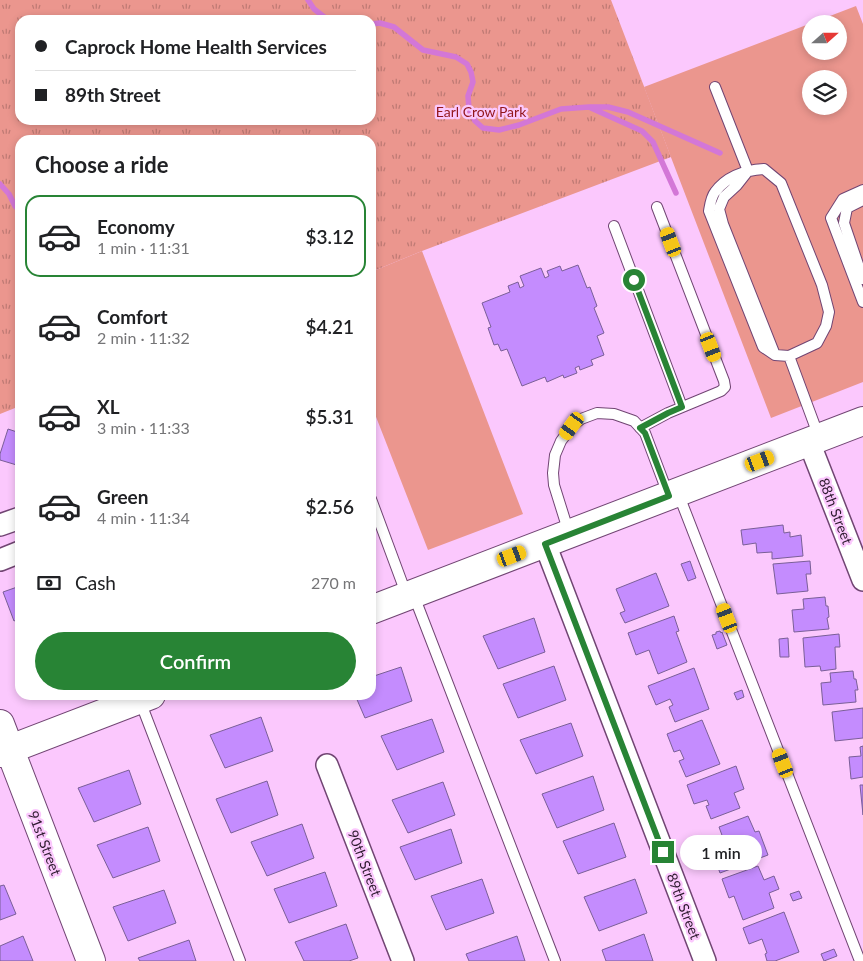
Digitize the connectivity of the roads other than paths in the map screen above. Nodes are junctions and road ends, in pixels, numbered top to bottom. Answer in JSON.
{"nodes":[{"id":1,"x":715,"y":87,"type":"dead end"},
{"id":2,"x":748,"y":171,"type":"junction"},
{"id":3,"x":863,"y":190,"type":"edge"},
{"id":4,"x":863,"y":200,"type":"edge"},
{"id":5,"x":657,"y":207,"type":"dead end"},
{"id":6,"x":614,"y":226,"type":"dead end"},
{"id":7,"x":863,"y":278,"type":"edge"},
{"id":8,"x":863,"y":302,"type":"edge"},
{"id":9,"x":789,"y":356,"type":"junction"},
{"id":10,"x":682,"y":407,"type":"junction"},
{"id":11,"x":863,"y":421,"type":"edge"},
{"id":12,"x":640,"y":428,"type":"junction"},
{"id":13,"x":814,"y":440,"type":"junction"},
{"id":14,"x":673,"y":494,"type":"junction"},
{"id":15,"x":376,"y":516,"type":"edge"},
{"id":16,"x":15,"y":520,"type":"edge"},
{"id":17,"x":0,"y":525,"type":"edge"},
{"id":18,"x":557,"y":539,"type":"junction"},
{"id":19,"x":15,"y":554,"type":"edge"},
{"id":20,"x":0,"y":560,"type":"edge"},
{"id":21,"x":863,"y":580,"type":"edge"},
{"id":22,"x":411,"y":595,"type":"junction"},
{"id":23,"x":376,"y":608,"type":"edge"},
{"id":24,"x":136,"y":700,"type":"edge"},
{"id":25,"x":146,"y":700,"type":"edge"},
{"id":26,"x":3,"y":742,"type":"edge"},
{"id":27,"x":327,"y":765,"type":"dead end"},
{"id":28,"x":91,"y":961,"type":"edge"},
{"id":29,"x":240,"y":961,"type":"edge"},
{"id":30,"x":403,"y":961,"type":"edge"},
{"id":31,"x":555,"y":961,"type":"edge"},
{"id":32,"x":705,"y":961,"type":"edge"},
{"id":33,"x":860,"y":961,"type":"edge"}],
"edges":[{"from":1,"to":2,"type":"lane"},
{"from":2,"to":9,"type":"lane"},
{"from":2,"to":9,"type":"lane"},
{"from":3,"to":8,"type":"lane"},
{"from":4,"to":7,"type":"lane"},
{"from":5,"to":10,"type":"lane"},
{"from":6,"to":10,"type":"lane"},
{"from":9,"to":13,"type":"lane"},
{"from":10,"to":12,"type":"lane"},
{"from":11,"to":13,"type":"main road"},
{"from":12,"to":14,"type":"lane"},
{"from":12,"to":18,"type":"lane"},
{"from":13,"to":14,"type":"main road"},
{"from":13,"to":21,"type":"street","name":"88th Street"},
{"from":14,"to":18,"type":"main road"},
{"from":14,"to":33,"type":"lane"},
{"from":15,"to":22,"type":"lane"},
{"from":16,"to":17,"type":"street"},
{"from":18,"to":22,"type":"main road"},
{"from":18,"to":32,"type":"street","name":"89th Street"},
{"from":19,"to":20,"type":"street"},
{"from":22,"to":23,"type":"main road"},
{"from":22,"to":31,"type":"lane"},
{"from":24,"to":26,"type":"main road"},
{"from":25,"to":29,"type":"lane"},
{"from":26,"to":28,"type":"main road","name":"91st Street"},
{"from":27,"to":30,"type":"street","name":"90th Street"}]}
